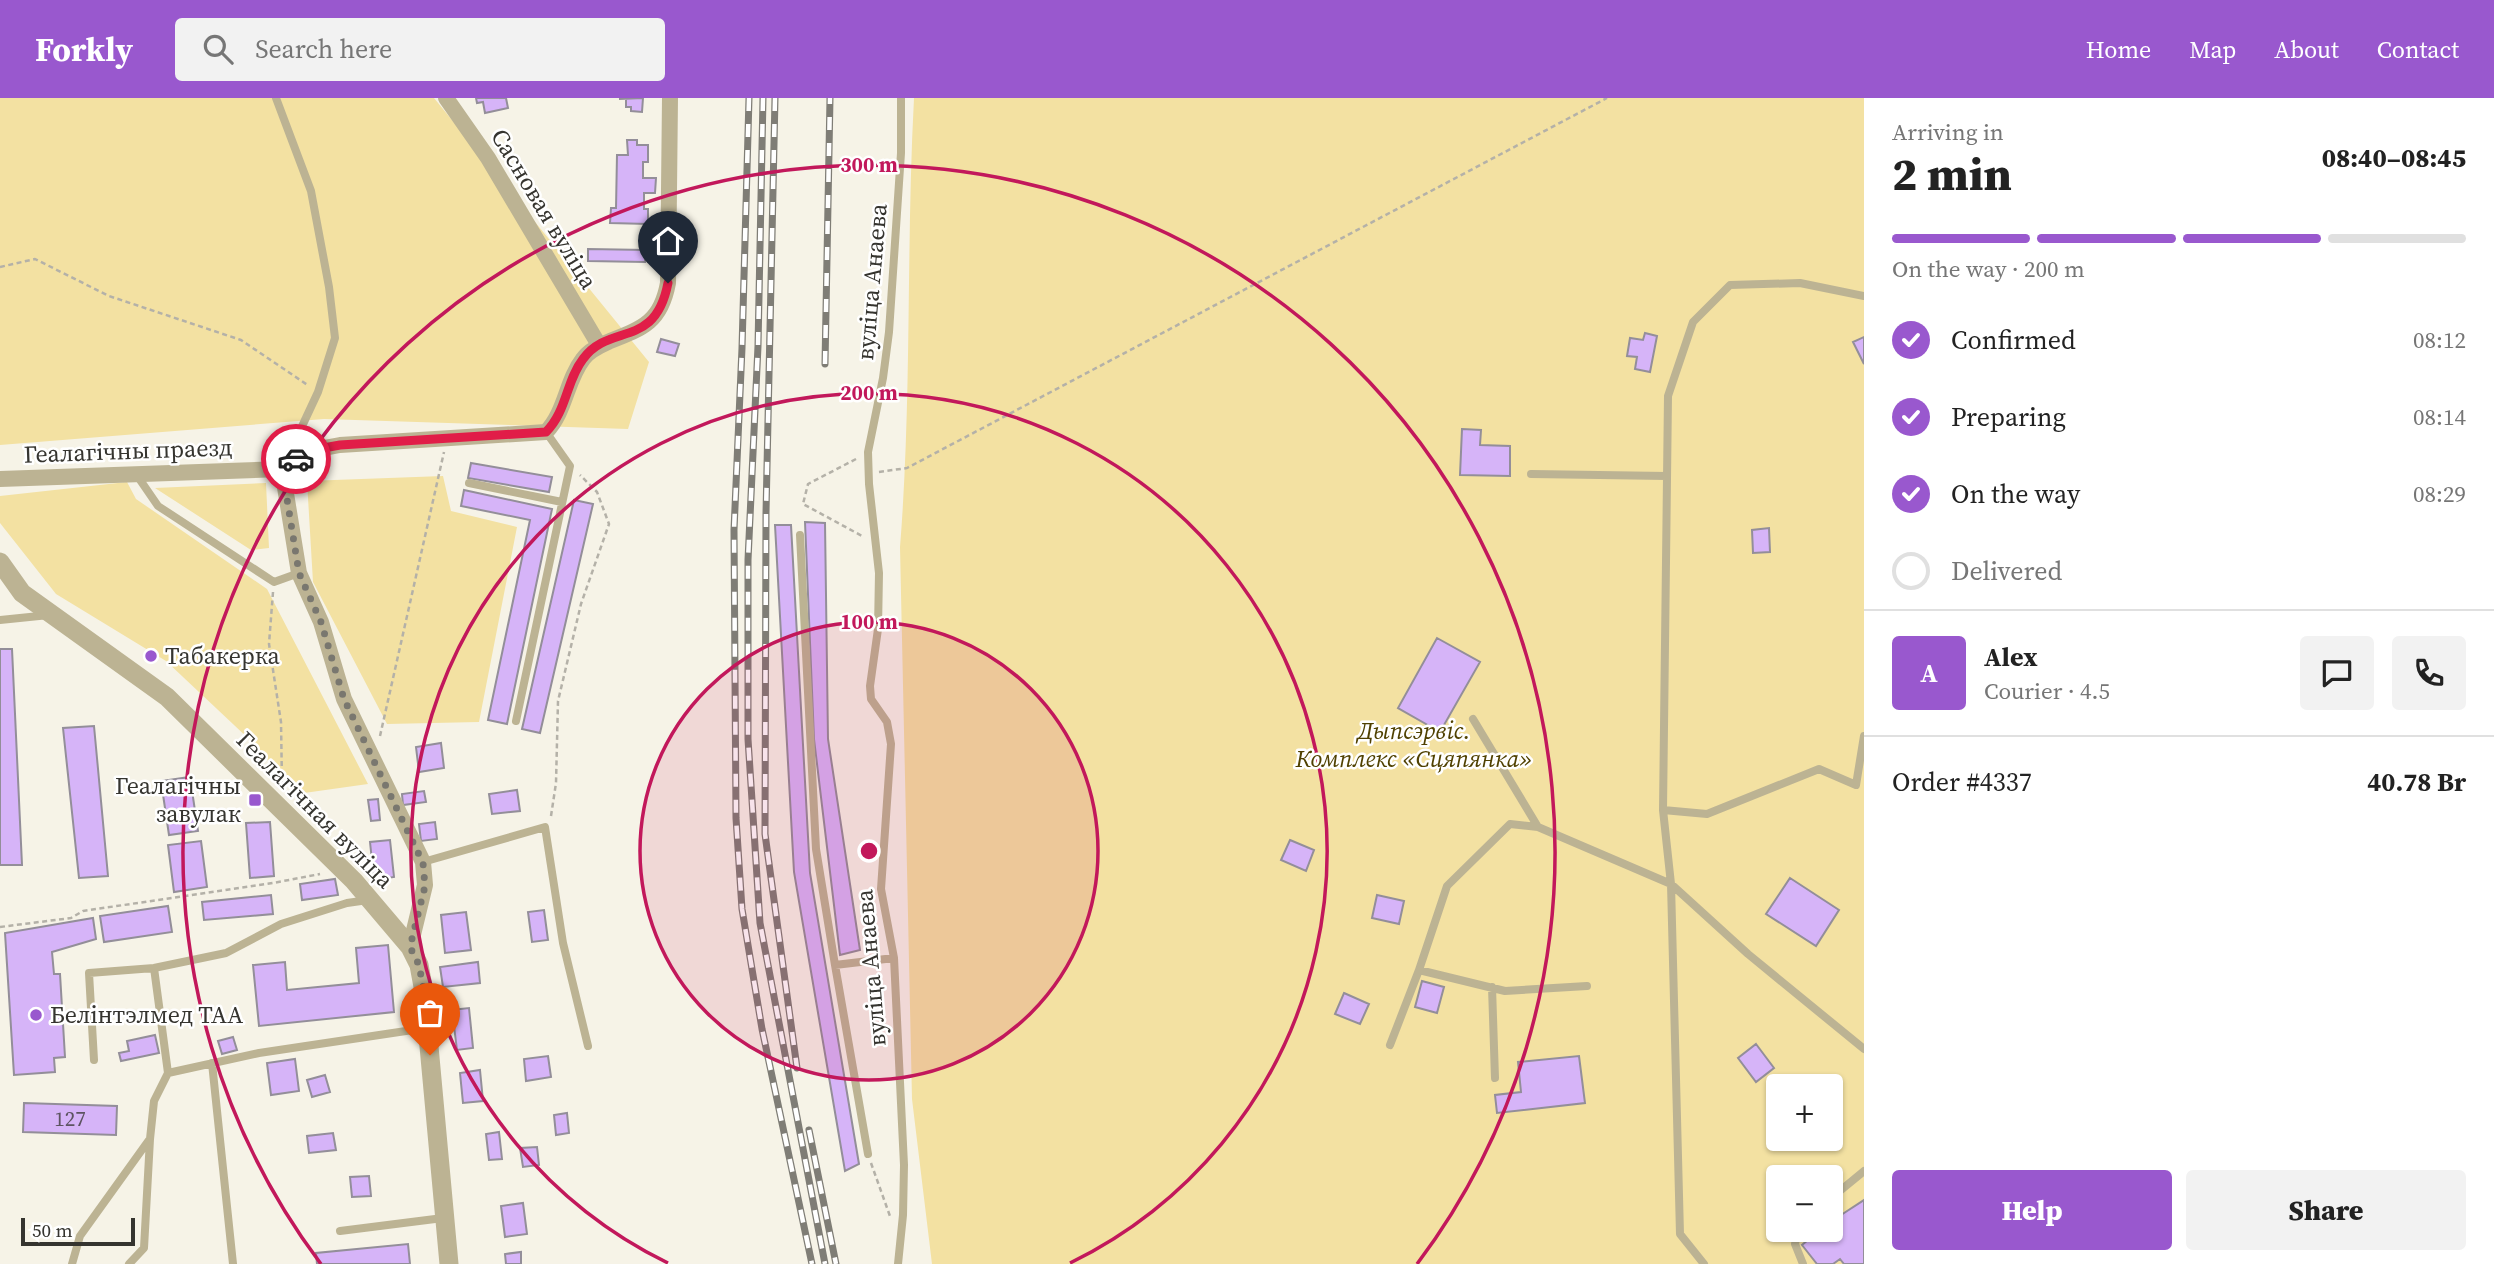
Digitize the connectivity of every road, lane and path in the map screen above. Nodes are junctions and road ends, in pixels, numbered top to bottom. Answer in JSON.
{"nodes":[{"id":1,"x":276,"y":98,"type":"edge"},
{"id":2,"x":446,"y":98,"type":"edge"},
{"id":3,"x":670,"y":98,"type":"edge"},
{"id":4,"x":901,"y":98,"type":"edge"},
{"id":5,"x":1606,"y":98,"type":"edge"},
{"id":6,"x":0,"y":267,"type":"edge"},
{"id":7,"x":1864,"y":296,"type":"edge"},
{"id":8,"x":599,"y":345,"type":"junction"},
{"id":9,"x":318,"y":392,"type":"junction"},
{"id":10,"x":546,"y":432,"type":"junction"},
{"id":11,"x":446,"y":439,"type":"junction"},
{"id":12,"x":868,"y":452,"type":"junction"},
{"id":13,"x":570,"y":466,"type":"junction"},
{"id":14,"x":282,"y":468,"type":"junction"},
{"id":15,"x":868,"y":473,"type":"junction"},
{"id":16,"x":136,"y":474,"type":"junction"},
{"id":17,"x":1531,"y":474,"type":"dead end"},
{"id":18,"x":1667,"y":476,"type":"junction"},
{"id":19,"x":0,"y":479,"type":"edge"},
{"id":20,"x":469,"y":484,"type":"dead end"},
{"id":21,"x":562,"y":502,"type":"junction"},
{"id":22,"x":800,"y":535,"type":"dead end"},
{"id":23,"x":875,"y":543,"type":"junction"},
{"id":24,"x":0,"y":562,"type":"edge"},
{"id":25,"x":299,"y":573,"type":"junction"},
{"id":26,"x":274,"y":582,"type":"junction"},
{"id":27,"x":52,"y":614,"type":"junction"},
{"id":28,"x":0,"y":620,"type":"edge"},
{"id":29,"x":1473,"y":719,"type":"dead end"},
{"id":30,"x":516,"y":721,"type":"dead end"},
{"id":31,"x":1864,"y":736,"type":"edge"},
{"id":32,"x":374,"y":763,"type":"junction"},
{"id":33,"x":1856,"y":785,"type":"junction"},
{"id":34,"x":1864,"y":792,"type":"edge"},
{"id":35,"x":282,"y":808,"type":"junction"},
{"id":36,"x":1663,"y":810,"type":"junction"},
{"id":37,"x":545,"y":827,"type":"junction"},
{"id":38,"x":1538,"y":827,"type":"junction"},
{"id":39,"x":423,"y":863,"type":"junction"},
{"id":40,"x":330,"y":872,"type":"dead end"},
{"id":41,"x":1671,"y":884,"type":"junction"},
{"id":42,"x":371,"y":899,"type":"junction"},
{"id":43,"x":0,"y":927,"type":"edge"},
{"id":44,"x":410,"y":947,"type":"junction"},
{"id":45,"x":894,"y":958,"type":"junction"},
{"id":46,"x":835,"y":965,"type":"junction"},
{"id":47,"x":153,"y":968,"type":"junction"},
{"id":48,"x":1419,"y":970,"type":"junction"},
{"id":49,"x":1587,"y":986,"type":"dead end"},
{"id":50,"x":1492,"y":987,"type":"junction"},
{"id":51,"x":427,"y":1028,"type":"junction"},
{"id":52,"x":1390,"y":1045,"type":"dead end"},
{"id":53,"x":588,"y":1046,"type":"dead end"},
{"id":54,"x":1864,"y":1049,"type":"edge"},
{"id":55,"x":94,"y":1060,"type":"dead end"},
{"id":56,"x":212,"y":1063,"type":"junction"},
{"id":57,"x":168,"y":1073,"type":"junction"},
{"id":58,"x":1495,"y":1078,"type":"dead end"},
{"id":59,"x":150,"y":1139,"type":"junction"},
{"id":60,"x":868,"y":1154,"type":"joint"},
{"id":61,"x":1864,"y":1171,"type":"edge"},
{"id":62,"x":1843,"y":1188,"type":"edge"},
{"id":63,"x":443,"y":1218,"type":"junction"},
{"id":64,"x":891,"y":1219,"type":"dead end"},
{"id":65,"x":340,"y":1231,"type":"dead end"},
{"id":66,"x":1795,"y":1242,"type":"edge"},
{"id":67,"x":898,"y":1260,"type":"edge"},
{"id":68,"x":72,"y":1264,"type":"edge"},
{"id":69,"x":121,"y":1264,"type":"edge"},
{"id":70,"x":129,"y":1264,"type":"edge"},
{"id":71,"x":233,"y":1264,"type":"edge"},
{"id":72,"x":449,"y":1264,"type":"edge"},
{"id":73,"x":1704,"y":1264,"type":"edge"},
{"id":74,"x":1803,"y":1264,"type":"edge"}],
"edges":[{"from":1,"to":9,"type":"lane"},
{"from":2,"to":8,"type":"street","name":"Сасновая вуліца"},
{"from":3,"to":8,"type":"street"},
{"from":4,"to":12,"type":"lane","name":"вуліца Анаева"},
{"from":5,"to":15,"type":"path"},
{"from":6,"to":9,"type":"path"},
{"from":7,"to":18,"type":"lane"},
{"from":8,"to":10,"type":"street"},
{"from":9,"to":14,"type":"lane"},
{"from":10,"to":11,"type":"street","name":"Геалагічны праезд"},
{"from":10,"to":13,"type":"lane"},
{"from":11,"to":14,"type":"street","name":"Геалагічны праезд"},
{"from":11,"to":32,"type":"path"},
{"from":12,"to":15,"type":"lane","name":"вуліца Анаева"},
{"from":12,"to":23,"type":"path"},
{"from":13,"to":21,"type":"lane"},
{"from":13,"to":37,"type":"path"},
{"from":14,"to":16,"type":"street","name":"Геалагічны праезд"},
{"from":14,"to":25,"type":"street"},
{"from":15,"to":23,"type":"lane","name":"вуліца Анаева"},
{"from":16,"to":19,"type":"street","name":"Геалагічны праезд"},
{"from":16,"to":26,"type":"lane"},
{"from":17,"to":18,"type":"lane"},
{"from":18,"to":36,"type":"lane"},
{"from":20,"to":21,"type":"lane"},
{"from":21,"to":30,"type":"lane"},
{"from":22,"to":46,"type":"lane"},
{"from":23,"to":45,"type":"lane","name":"вуліца Анаева"},
{"from":24,"to":27,"type":"street","name":"Геалагічная вуліца"},
{"from":25,"to":26,"type":"lane"},
{"from":25,"to":32,"type":"street"},
{"from":26,"to":35,"type":"path"},
{"from":27,"to":28,"type":"lane"},
{"from":27,"to":35,"type":"street","name":"Геалагічная вуліца"},
{"from":29,"to":38,"type":"lane"},
{"from":31,"to":33,"type":"lane"},
{"from":32,"to":39,"type":"street"},
{"from":33,"to":34,"type":"lane"},
{"from":33,"to":36,"type":"lane"},
{"from":35,"to":42,"type":"street","name":"Геалагічная вуліца"},
{"from":36,"to":41,"type":"lane"},
{"from":37,"to":39,"type":"lane"},
{"from":37,"to":53,"type":"lane"},
{"from":38,"to":41,"type":"lane"},
{"from":38,"to":48,"type":"lane"},
{"from":39,"to":44,"type":"street"},
{"from":40,"to":43,"type":"path"},
{"from":41,"to":54,"type":"lane"},
{"from":41,"to":73,"type":"lane"},
{"from":42,"to":44,"type":"street","name":"Геалагічная вуліца"},
{"from":42,"to":47,"type":"lane"},
{"from":44,"to":51,"type":"street","name":"Геалагічная вуліца"},
{"from":45,"to":46,"type":"lane"},
{"from":45,"to":67,"type":"lane","name":"вуліца Анаева"},
{"from":46,"to":60,"type":"lane"},
{"from":47,"to":55,"type":"lane"},
{"from":47,"to":57,"type":"lane"},
{"from":48,"to":50,"type":"lane"},
{"from":48,"to":52,"type":"lane"},
{"from":49,"to":50,"type":"lane"},
{"from":50,"to":58,"type":"lane"},
{"from":51,"to":56,"type":"lane"},
{"from":51,"to":63,"type":"street","name":"Геалагічная вуліца"},
{"from":56,"to":57,"type":"lane"},
{"from":56,"to":71,"type":"lane"},
{"from":57,"to":59,"type":"lane"},
{"from":59,"to":68,"type":"lane"},
{"from":59,"to":70,"type":"lane"},
{"from":60,"to":64,"type":"path"},
{"from":61,"to":62,"type":"lane"},
{"from":63,"to":65,"type":"lane"},
{"from":63,"to":72,"type":"street","name":"Геалагічная вуліца"},
{"from":66,"to":74,"type":"lane"},
{"from":69,"to":70,"type":"lane"}]}
